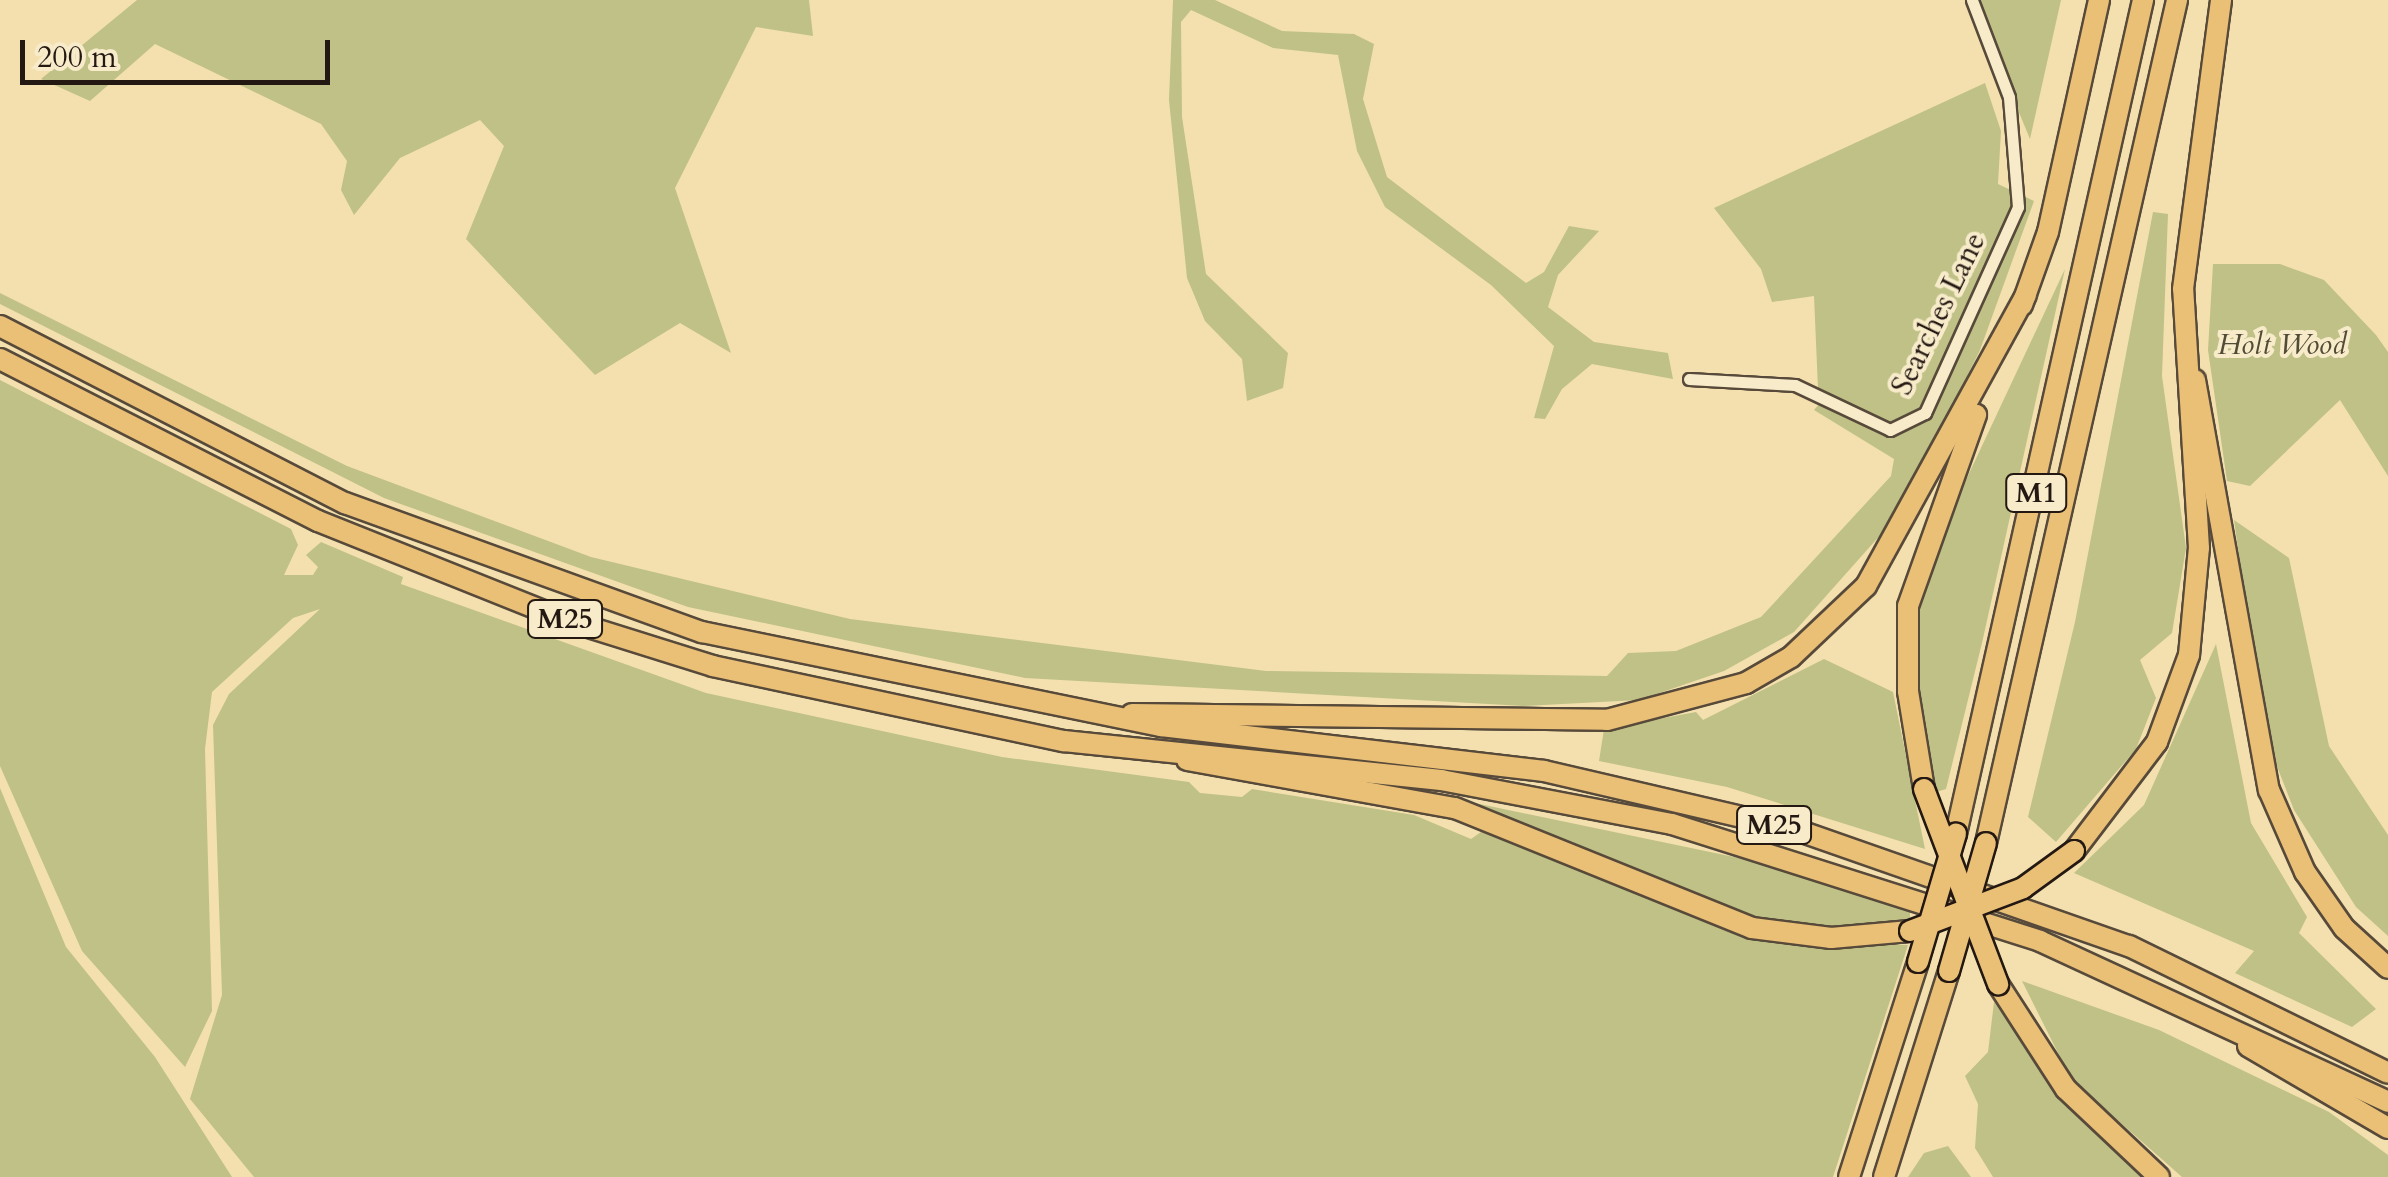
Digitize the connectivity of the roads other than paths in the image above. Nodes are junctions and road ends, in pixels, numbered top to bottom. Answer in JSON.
{"nodes":[{"id":1,"x":1972,"y":0,"type":"edge"},
{"id":2,"x":2099,"y":0,"type":"edge"},
{"id":3,"x":2143,"y":0,"type":"edge"},
{"id":4,"x":2176,"y":0,"type":"edge"},
{"id":5,"x":2221,"y":0,"type":"edge"},
{"id":6,"x":2183,"y":289,"type":"junction"},
{"id":7,"x":2026,"y":295,"type":"junction"},
{"id":8,"x":0,"y":326,"type":"edge"},
{"id":9,"x":0,"y":359,"type":"edge"},
{"id":10,"x":1689,"y":379,"type":"dead end"},
{"id":11,"x":1120,"y":715,"type":"junction"},
{"id":12,"x":1172,"y":754,"type":"junction"},
{"id":13,"x":2388,"y":968,"type":"edge"},
{"id":14,"x":2181,"y":999,"type":"junction"},
{"id":15,"x":2388,"y":1074,"type":"edge"},
{"id":16,"x":2388,"y":1102,"type":"edge"},
{"id":17,"x":2388,"y":1128,"type":"edge"},
{"id":18,"x":1849,"y":1177,"type":"edge"},
{"id":19,"x":1884,"y":1177,"type":"edge"},
{"id":20,"x":2159,"y":1177,"type":"edge"}],
"edges":[{"from":1,"to":10,"type":"street","name":"Searches Lane"},
{"from":2,"to":7,"type":"highway"},
{"from":3,"to":18,"type":"highway","number":"M1","bridge":true},
{"from":4,"to":19,"type":"highway","number":"M1","bridge":true},
{"from":5,"to":6,"type":"highway"},
{"from":6,"to":12,"type":"highway","bridge":true},
{"from":6,"to":13,"type":"highway"},
{"from":7,"to":11,"type":"highway"},
{"from":7,"to":20,"type":"highway","bridge":true},
{"from":8,"to":11,"type":"highway","number":"M25"},
{"from":9,"to":12,"type":"highway","number":"M25"},
{"from":11,"to":15,"type":"highway","number":"M25"},
{"from":12,"to":14,"type":"highway","number":"M25"},
{"from":14,"to":16,"type":"highway","number":"M25"},
{"from":14,"to":17,"type":"highway","number":"M25"}]}
